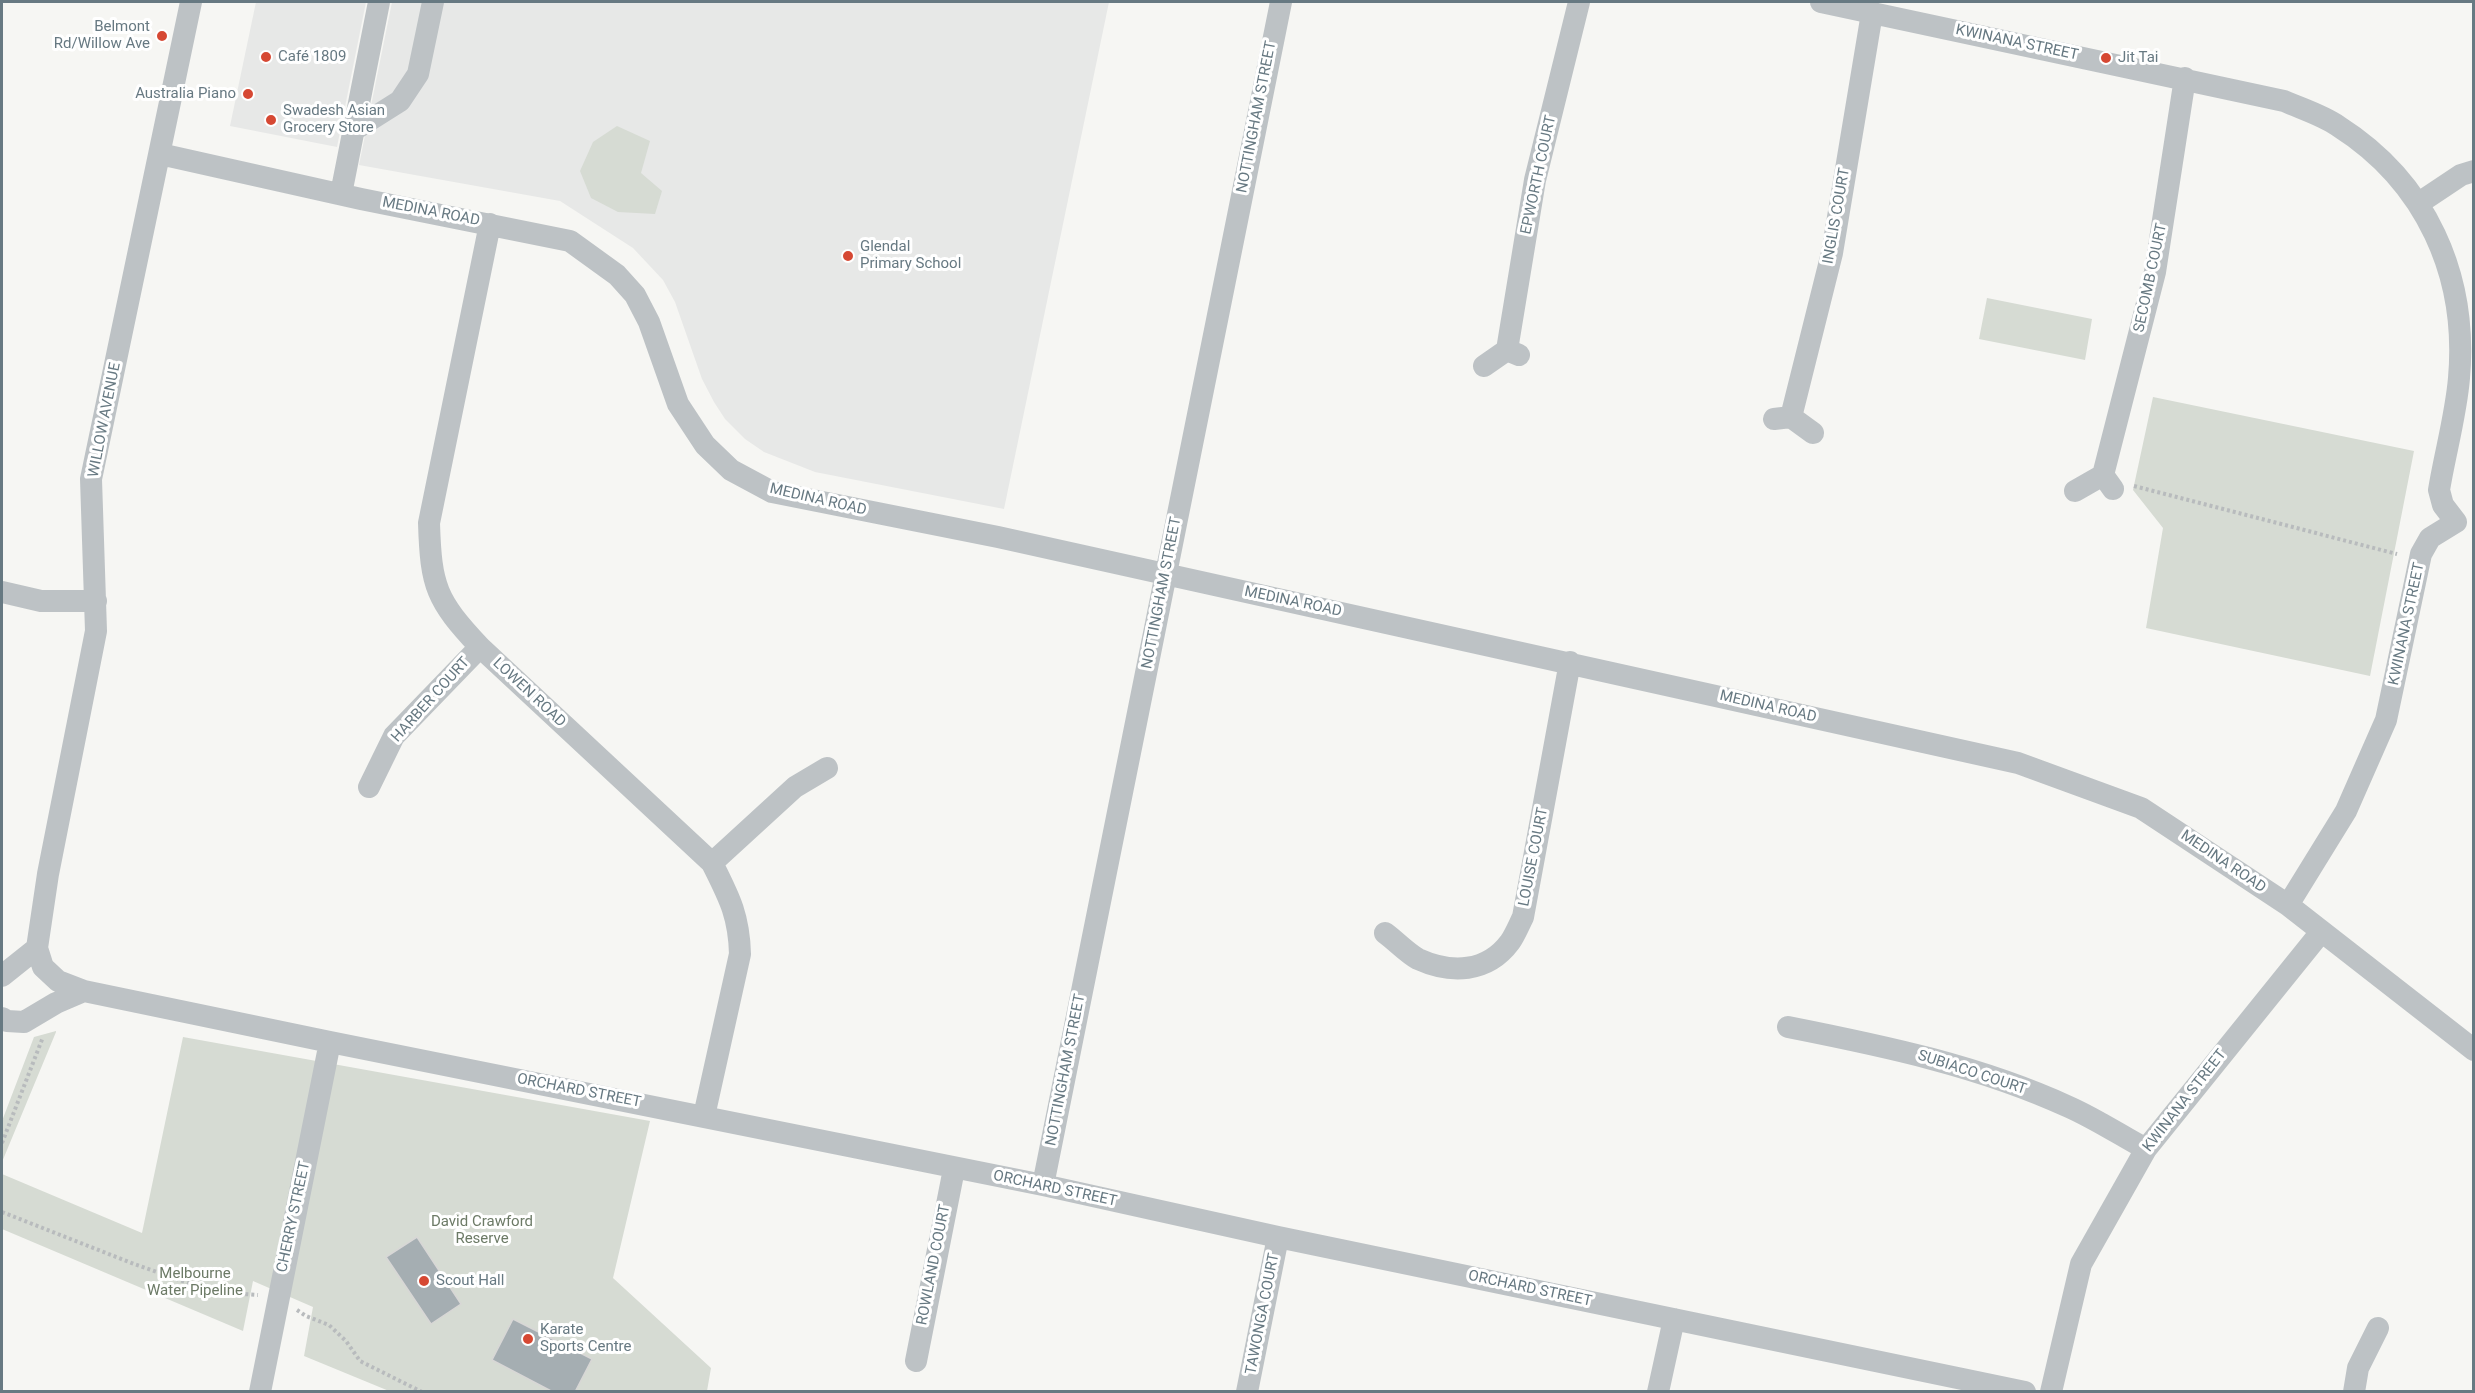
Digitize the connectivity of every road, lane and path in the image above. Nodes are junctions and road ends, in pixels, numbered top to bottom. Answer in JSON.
{"nodes":[{"id":1,"x":191,"y":2,"type":"edge"},
{"id":2,"x":379,"y":2,"type":"edge"},
{"id":3,"x":433,"y":2,"type":"edge"},
{"id":4,"x":1281,"y":2,"type":"edge"},
{"id":5,"x":1579,"y":2,"type":"edge"},
{"id":6,"x":1821,"y":2,"type":"edge"},
{"id":7,"x":1872,"y":13,"type":"junction"},
{"id":8,"x":2185,"y":78,"type":"junction"},
{"id":9,"x":354,"y":130,"type":"junction"},
{"id":10,"x":160,"y":154,"type":"junction"},
{"id":11,"x":2474,"y":171,"type":"edge"},
{"id":12,"x":341,"y":194,"type":"junction"},
{"id":13,"x":2419,"y":203,"type":"junction"},
{"id":14,"x":490,"y":224,"type":"junction"},
{"id":15,"x":1484,"y":366,"type":"dead end"},
{"id":16,"x":1813,"y":433,"type":"dead end"},
{"id":17,"x":2108,"y":482,"type":"junction"},
{"id":18,"x":2076,"y":491,"type":"dead end"},
{"id":19,"x":2465,"y":526,"type":"edge"},
{"id":20,"x":2397,"y":554,"type":"dead end"},
{"id":21,"x":1165,"y":575,"type":"junction"},
{"id":22,"x":2,"y":592,"type":"edge"},
{"id":23,"x":96,"y":601,"type":"junction"},
{"id":24,"x":480,"y":647,"type":"junction"},
{"id":25,"x":1570,"y":662,"type":"junction"},
{"id":26,"x":827,"y":768,"type":"dead end"},
{"id":27,"x":369,"y":787,"type":"dead end"},
{"id":28,"x":712,"y":863,"type":"junction"},
{"id":29,"x":2288,"y":905,"type":"junction"},
{"id":30,"x":2321,"y":932,"type":"junction"},
{"id":31,"x":1385,"y":933,"type":"dead end"},
{"id":32,"x":37,"y":948,"type":"junction"},
{"id":33,"x":2,"y":976,"type":"edge"},
{"id":34,"x":84,"y":991,"type":"junction"},
{"id":35,"x":56,"y":1003,"type":"junction"},
{"id":36,"x":2,"y":1018,"type":"edge"},
{"id":37,"x":1788,"y":1027,"type":"dead end"},
{"id":38,"x":330,"y":1042,"type":"junction"},
{"id":39,"x":2474,"y":1050,"type":"edge"},
{"id":40,"x":704,"y":1116,"type":"junction"},
{"id":41,"x":2,"y":1143,"type":"edge"},
{"id":42,"x":2146,"y":1149,"type":"junction"},
{"id":43,"x":954,"y":1169,"type":"junction"},
{"id":44,"x":1043,"y":1185,"type":"junction"},
{"id":45,"x":2,"y":1212,"type":"edge"},
{"id":46,"x":1278,"y":1237,"type":"junction"},
{"id":47,"x":278,"y":1296,"type":"junction"},
{"id":48,"x":1674,"y":1319,"type":"junction"},
{"id":49,"x":2378,"y":1328,"type":"dead end"},
{"id":50,"x":916,"y":1361,"type":"dead end"},
{"id":51,"x":260,"y":1392,"type":"edge"},
{"id":52,"x":422,"y":1392,"type":"edge"},
{"id":53,"x":1247,"y":1392,"type":"edge"},
{"id":54,"x":1658,"y":1392,"type":"edge"},
{"id":55,"x":2025,"y":1392,"type":"edge"},
{"id":56,"x":2051,"y":1392,"type":"edge"},
{"id":57,"x":2354,"y":1392,"type":"edge"}],
"edges":[{"from":1,"to":10,"type":"street","name":"WILLOW AVENUE"},
{"from":2,"to":9,"type":"street"},
{"from":3,"to":9,"type":"street"},
{"from":4,"to":21,"type":"street","name":"NOTTINGHAM STREET"},
{"from":5,"to":15,"type":"street","name":"EPWORTH COURT"},
{"from":6,"to":7,"type":"street","name":"KWINANA STREET"},
{"from":7,"to":8,"type":"street","name":"KWINANA STREET"},
{"from":7,"to":16,"type":"street","name":"INGLIS COURT"},
{"from":8,"to":13,"type":"street","name":"KWINANA STREET"},
{"from":8,"to":17,"type":"street","name":"SECOMB COURT"},
{"from":9,"to":12,"type":"street"},
{"from":10,"to":12,"type":"street","name":"MEDINA ROAD"},
{"from":10,"to":23,"type":"street","name":"WILLOW AVENUE"},
{"from":11,"to":13,"type":"street"},
{"from":12,"to":14,"type":"street","name":"MEDINA ROAD"},
{"from":13,"to":19,"type":"street","name":"KWINANA STREET"},
{"from":14,"to":21,"type":"street","name":"MEDINA ROAD"},
{"from":14,"to":24,"type":"street","name":"LOWEN ROAD"},
{"from":17,"to":18,"type":"street"},
{"from":17,"to":20,"type":"path"},
{"from":19,"to":29,"type":"street","name":"KWINANA STREET"},
{"from":21,"to":25,"type":"street","name":"MEDINA ROAD"},
{"from":21,"to":44,"type":"street","name":"NOTTINGHAM STREET"},
{"from":22,"to":23,"type":"street"},
{"from":23,"to":32,"type":"street","name":"WILLOW AVENUE"},
{"from":24,"to":27,"type":"street","name":"HARBER COURT"},
{"from":24,"to":28,"type":"street","name":"LOWEN ROAD"},
{"from":25,"to":29,"type":"street","name":"MEDINA ROAD"},
{"from":25,"to":31,"type":"street","name":"LOUISE COURT"},
{"from":26,"to":28,"type":"street"},
{"from":28,"to":40,"type":"street","name":"LOWEN ROAD"},
{"from":29,"to":30,"type":"street","name":"MEDINA ROAD"},
{"from":30,"to":39,"type":"street","name":"MEDINA ROAD"},
{"from":30,"to":42,"type":"street","name":"KWINANA STREET"},
{"from":32,"to":33,"type":"street"},
{"from":32,"to":34,"type":"street","name":"ORCHARD STREET"},
{"from":34,"to":35,"type":"street"},
{"from":34,"to":38,"type":"street","name":"ORCHARD STREET"},
{"from":35,"to":36,"type":"street"},
{"from":35,"to":41,"type":"path"},
{"from":37,"to":42,"type":"street","name":"SUBIACO COURT"},
{"from":38,"to":40,"type":"street","name":"ORCHARD STREET"},
{"from":38,"to":47,"type":"street","name":"CHERRY STREET"},
{"from":40,"to":43,"type":"street","name":"ORCHARD STREET"},
{"from":42,"to":56,"type":"street","name":"KWINANA STREET"},
{"from":43,"to":44,"type":"street","name":"ORCHARD STREET"},
{"from":43,"to":50,"type":"street","name":"ROWLAND COURT"},
{"from":44,"to":46,"type":"street","name":"ORCHARD STREET"},
{"from":45,"to":47,"type":"path"},
{"from":46,"to":48,"type":"street","name":"ORCHARD STREET"},
{"from":46,"to":53,"type":"street","name":"TAWONGA COURT"},
{"from":47,"to":51,"type":"street","name":"CHERRY STREET"},
{"from":47,"to":52,"type":"path"},
{"from":48,"to":54,"type":"street"},
{"from":48,"to":55,"type":"street","name":"ORCHARD STREET"},
{"from":49,"to":57,"type":"street"}]}
